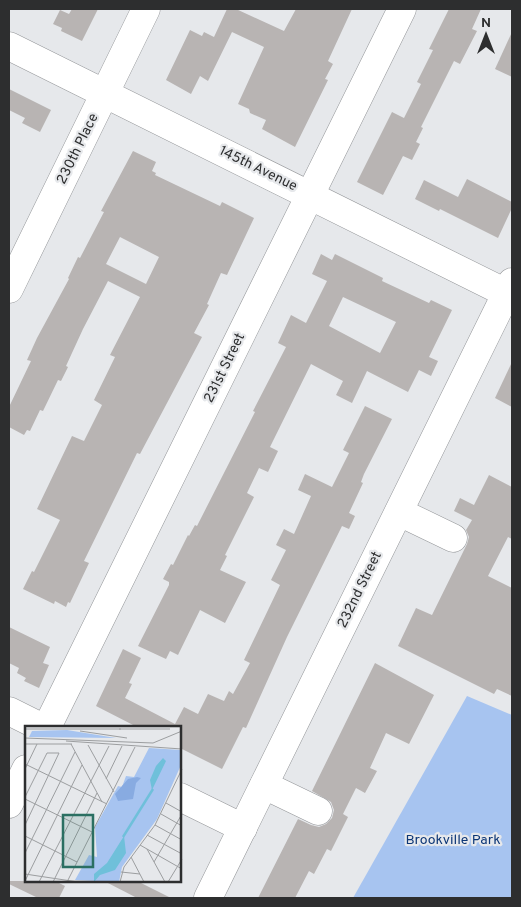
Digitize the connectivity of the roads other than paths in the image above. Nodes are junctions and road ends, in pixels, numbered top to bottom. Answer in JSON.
{"nodes":[{"id":1,"x":146,"y":9,"type":"edge"},
{"id":2,"x":402,"y":9,"type":"edge"},
{"id":3,"x":9,"y":46,"type":"edge"},
{"id":4,"x":105,"y":93,"type":"junction"},
{"id":5,"x":310,"y":195,"type":"junction"},
{"id":6,"x":509,"y":288,"type":"edge"},
{"id":7,"x":9,"y":289,"type":"edge"},
{"id":8,"x":399,"y":512,"type":"junction"},
{"id":9,"x":452,"y":538,"type":"dead end"},
{"id":10,"x":9,"y":711,"type":"edge"},
{"id":11,"x":39,"y":726,"type":"edge"},
{"id":12,"x":47,"y":726,"type":"edge"},
{"id":13,"x":25,"y":770,"type":"edge"},
{"id":14,"x":264,"y":785,"type":"junction"},
{"id":15,"x":181,"y":797,"type":"edge"},
{"id":16,"x":9,"y":804,"type":"edge"},
{"id":17,"x":318,"y":811,"type":"dead end"},
{"id":18,"x":243,"y":828,"type":"junction"},
{"id":19,"x":208,"y":898,"type":"edge"}],
"edges":[{"from":1,"to":4,"type":"street","name":"230th Place"},
{"from":2,"to":5,"type":"street","name":"231st Street"},
{"from":3,"to":4,"type":"street","name":"145th Avenue"},
{"from":4,"to":5,"type":"street","name":"145th Avenue"},
{"from":4,"to":7,"type":"street","name":"230th Place"},
{"from":5,"to":6,"type":"street","name":"145th Avenue"},
{"from":5,"to":12,"type":"street","name":"231st Street"},
{"from":6,"to":8,"type":"street","name":"232nd Street"},
{"from":8,"to":9,"type":"street"},
{"from":8,"to":14,"type":"street","name":"232nd Street"},
{"from":10,"to":11,"type":"street"},
{"from":13,"to":16,"type":"street"},
{"from":14,"to":17,"type":"street"},
{"from":14,"to":18,"type":"street","name":"232nd Street"},
{"from":15,"to":18,"type":"street"},
{"from":18,"to":19,"type":"street","name":"232nd Street"}]}
